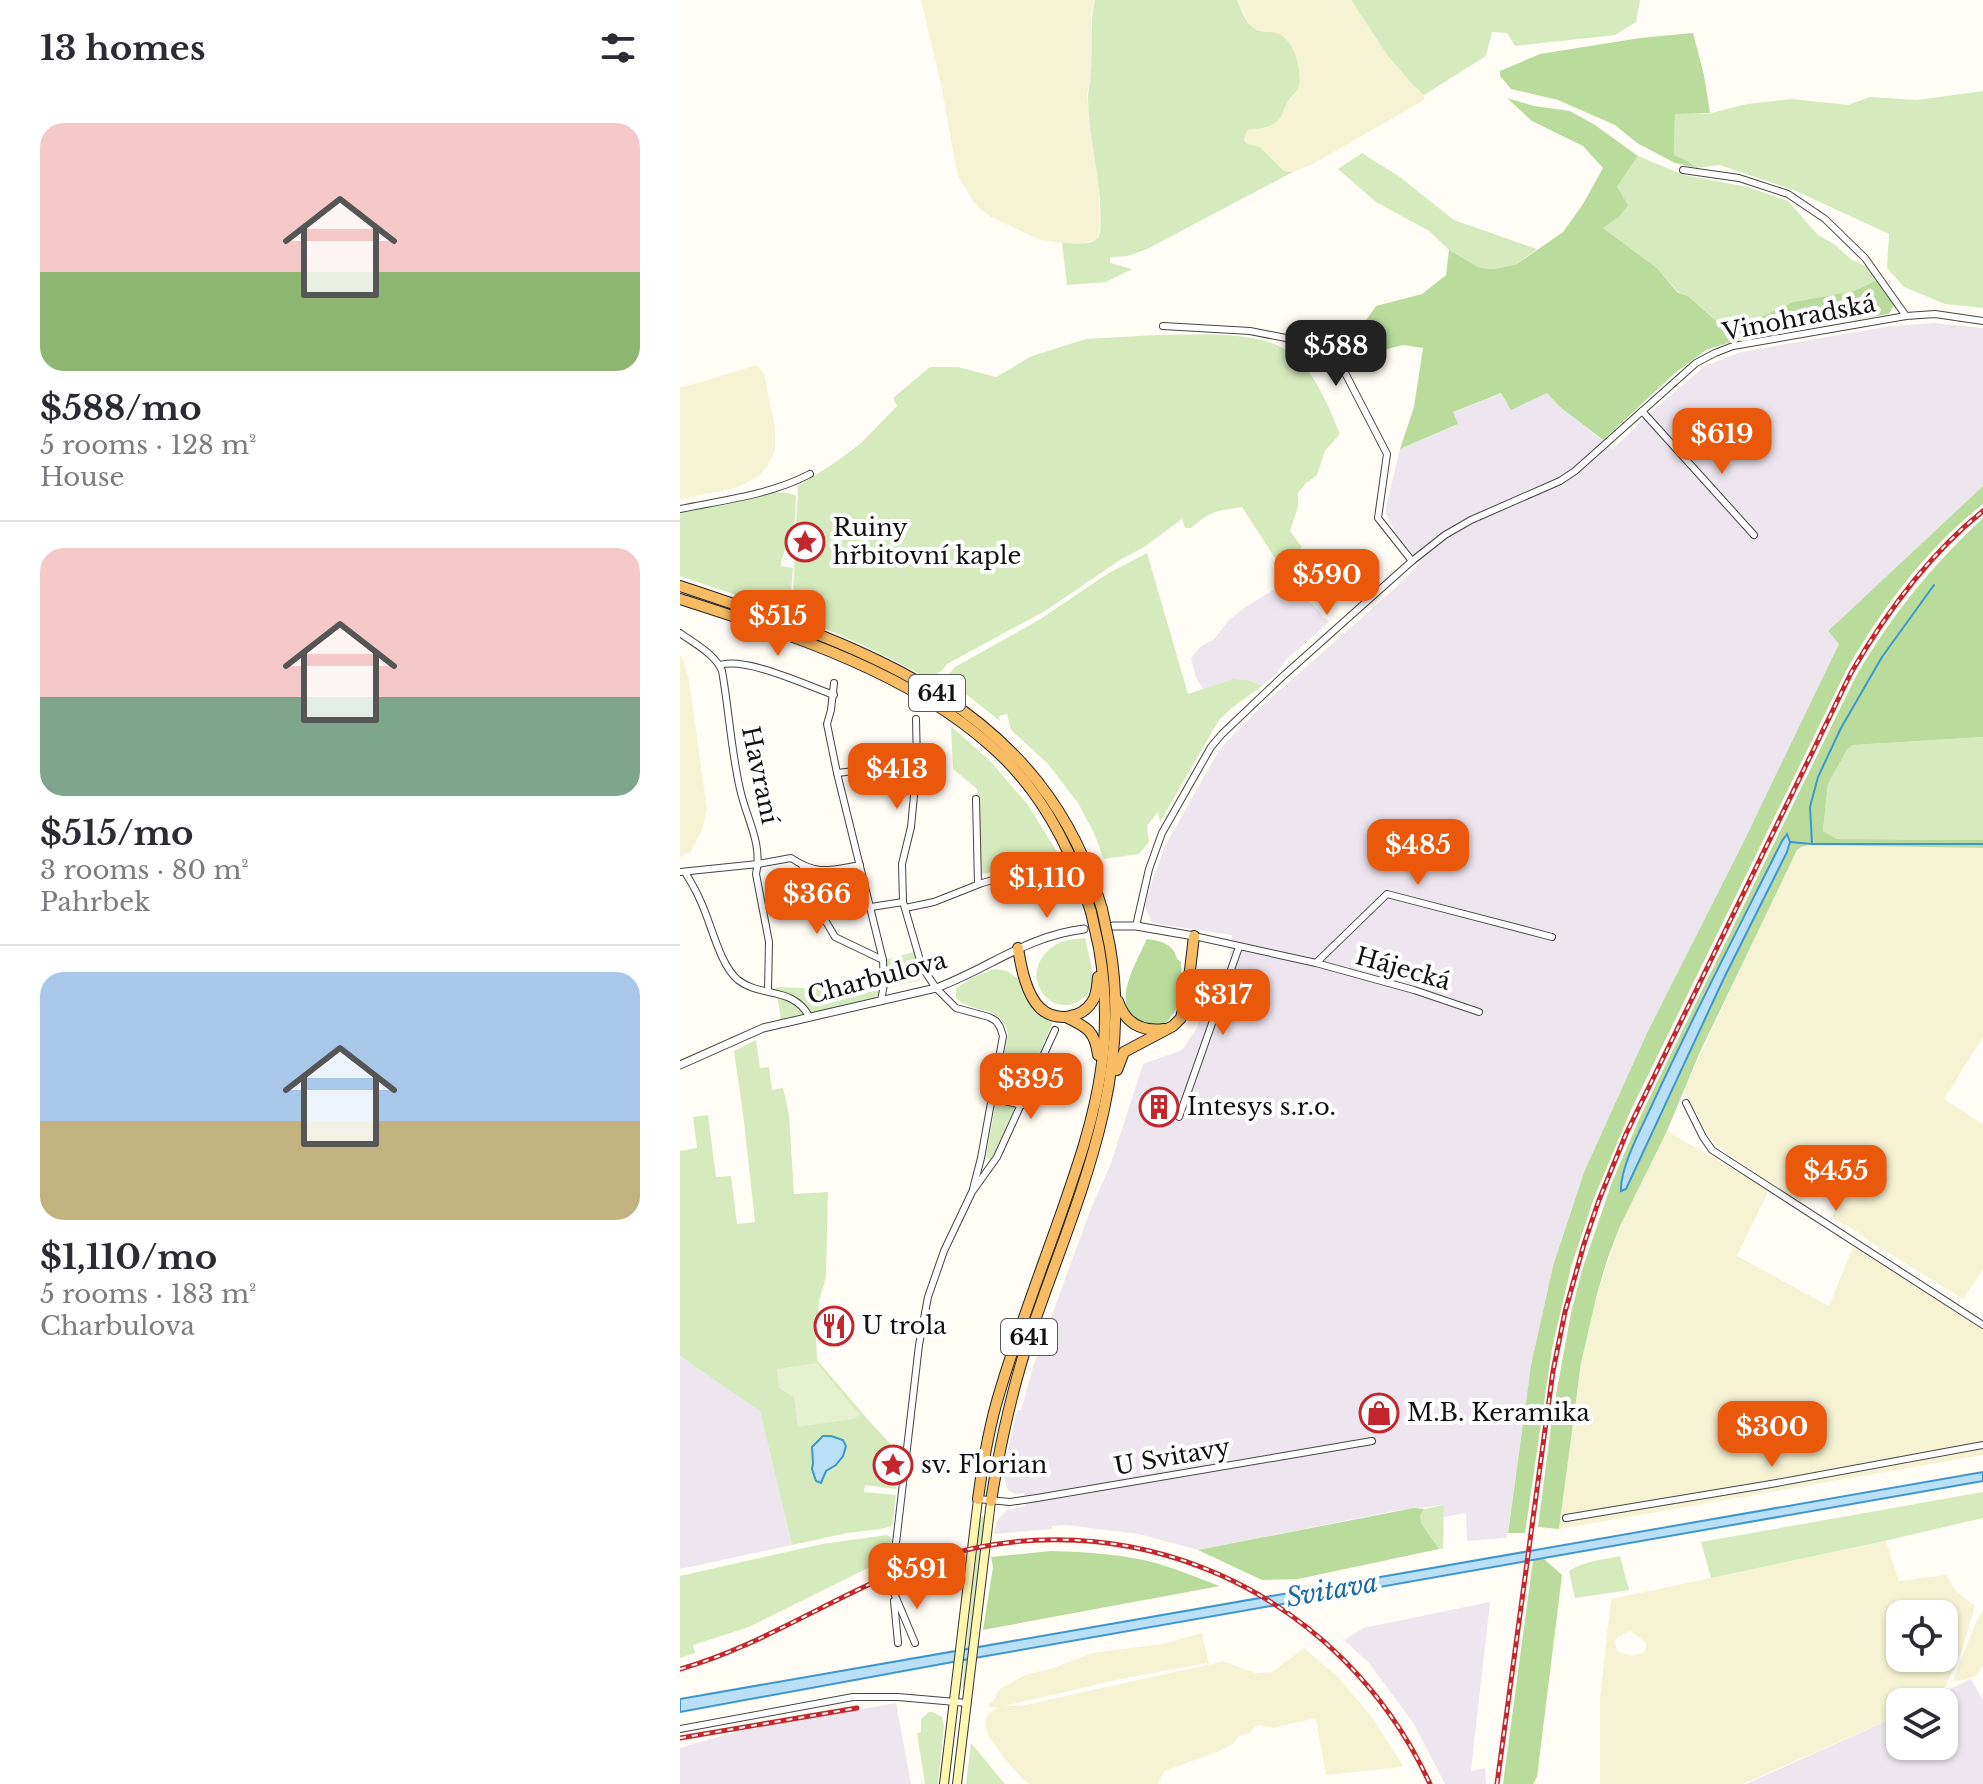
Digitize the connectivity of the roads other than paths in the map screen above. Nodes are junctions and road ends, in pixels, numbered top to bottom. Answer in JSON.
{"nodes":[{"id":1,"x":1683,"y":170,"type":"dead end"},
{"id":2,"x":1906,"y":316,"type":"junction"},
{"id":3,"x":1983,"y":321,"type":"edge"},
{"id":4,"x":1163,"y":326,"type":"dead end"},
{"id":5,"x":1642,"y":411,"type":"junction"},
{"id":6,"x":810,"y":474,"type":"dead end"},
{"id":7,"x":680,"y":509,"type":"edge"},
{"id":8,"x":1754,"y":535,"type":"dead end"},
{"id":9,"x":1412,"y":561,"type":"junction"},
{"id":10,"x":680,"y":586,"type":"edge"},
{"id":11,"x":680,"y":599,"type":"edge"},
{"id":12,"x":680,"y":633,"type":"edge"},
{"id":13,"x":720,"y":665,"type":"junction"},
{"id":14,"x":834,"y":683,"type":"dead end"},
{"id":15,"x":834,"y":695,"type":"junction"},
{"id":16,"x":916,"y":719,"type":"dead end"},
{"id":17,"x":917,"y":764,"type":"junction"},
{"id":18,"x":837,"y":773,"type":"junction"},
{"id":19,"x":976,"y":799,"type":"dead end"},
{"id":20,"x":758,"y":864,"type":"junction"},
{"id":21,"x":802,"y":865,"type":"junction"},
{"id":22,"x":860,"y":865,"type":"junction"},
{"id":23,"x":1051,"y":867,"type":"dead end"},
{"id":24,"x":682,"y":872,"type":"edge"},
{"id":25,"x":978,"y":884,"type":"junction"},
{"id":26,"x":904,"y":905,"type":"junction"},
{"id":27,"x":871,"y":907,"type":"junction"},
{"id":28,"x":1096,"y":910,"type":"junction"},
{"id":29,"x":1113,"y":926,"type":"dead end"},
{"id":30,"x":1136,"y":926,"type":"junction"},
{"id":31,"x":1084,"y":929,"type":"dead end"},
{"id":32,"x":1194,"y":936,"type":"junction"},
{"id":33,"x":1552,"y":937,"type":"dead end"},
{"id":34,"x":1239,"y":947,"type":"junction"},
{"id":35,"x":1018,"y":948,"type":"junction"},
{"id":36,"x":1104,"y":948,"type":"junction"},
{"id":37,"x":883,"y":960,"type":"junction"},
{"id":38,"x":1316,"y":963,"type":"junction"},
{"id":39,"x":936,"y":988,"type":"junction"},
{"id":40,"x":768,"y":991,"type":"junction"},
{"id":41,"x":1116,"y":992,"type":"junction"},
{"id":42,"x":881,"y":1001,"type":"junction"},
{"id":43,"x":1479,"y":1012,"type":"dead end"},
{"id":44,"x":809,"y":1016,"type":"junction"},
{"id":45,"x":1066,"y":1017,"type":"junction"},
{"id":46,"x":1170,"y":1028,"type":"junction"},
{"id":47,"x":1055,"y":1030,"type":"dead end"},
{"id":48,"x":680,"y":1065,"type":"edge"},
{"id":49,"x":1101,"y":1073,"type":"junction"},
{"id":50,"x":1109,"y":1094,"type":"junction"},
{"id":51,"x":992,"y":1098,"type":"junction"},
{"id":52,"x":1686,"y":1103,"type":"dead end"},
{"id":53,"x":1022,"y":1105,"type":"junction"},
{"id":54,"x":1179,"y":1117,"type":"dead end"},
{"id":55,"x":972,"y":1192,"type":"junction"},
{"id":56,"x":1983,"y":1325,"type":"edge"},
{"id":57,"x":1372,"y":1441,"type":"dead end"},
{"id":58,"x":1983,"y":1445,"type":"edge"},
{"id":59,"x":978,"y":1499,"type":"junction"},
{"id":60,"x":991,"y":1501,"type":"junction"},
{"id":61,"x":1566,"y":1518,"type":"dead end"},
{"id":62,"x":894,"y":1593,"type":"junction"},
{"id":63,"x":898,"y":1643,"type":"dead end"},
{"id":64,"x":915,"y":1643,"type":"dead end"},
{"id":65,"x":954,"y":1702,"type":"junction"},
{"id":66,"x":967,"y":1703,"type":"junction"},
{"id":67,"x":680,"y":1729,"type":"edge"},
{"id":68,"x":944,"y":1784,"type":"edge"},
{"id":69,"x":957,"y":1784,"type":"edge"}],
"edges":[{"from":1,"to":2,"type":"street"},
{"from":2,"to":3,"type":"street","name":"Vinohradská"},
{"from":2,"to":5,"type":"street","name":"Vinohradská"},
{"from":4,"to":9,"type":"street"},
{"from":5,"to":8,"type":"street"},
{"from":5,"to":9,"type":"street","name":"Vinohradská"},
{"from":6,"to":7,"type":"street"},
{"from":9,"to":30,"type":"street","name":"Vinohradská"},
{"from":10,"to":28,"type":"highway","number":"641"},
{"from":11,"to":28,"type":"highway","number":"641"},
{"from":12,"to":13,"type":"street"},
{"from":13,"to":15,"type":"street"},
{"from":13,"to":20,"type":"street","name":"Havraní"},
{"from":14,"to":15,"type":"street"},
{"from":15,"to":18,"type":"street"},
{"from":16,"to":17,"type":"street"},
{"from":17,"to":18,"type":"street"},
{"from":17,"to":26,"type":"street"},
{"from":18,"to":22,"type":"street"},
{"from":19,"to":25,"type":"street"},
{"from":20,"to":21,"type":"street"},
{"from":20,"to":24,"type":"street"},
{"from":20,"to":40,"type":"street","name":"Havraní"},
{"from":21,"to":22,"type":"street"},
{"from":21,"to":37,"type":"street"},
{"from":22,"to":27,"type":"street"},
{"from":23,"to":25,"type":"street"},
{"from":24,"to":40,"type":"street"},
{"from":25,"to":26,"type":"street"},
{"from":26,"to":27,"type":"street"},
{"from":26,"to":39,"type":"street"},
{"from":27,"to":37,"type":"street"},
{"from":28,"to":36,"type":"highway","number":"641","bridge":true},
{"from":29,"to":30,"type":"street"},
{"from":30,"to":32,"type":"street"},
{"from":31,"to":35,"type":"street","name":"Charbulova"},
{"from":32,"to":34,"type":"street","name":"Hájecká"},
{"from":32,"to":46,"type":"highway"},
{"from":33,"to":38,"type":"street","name":"Hájecká"},
{"from":34,"to":38,"type":"street","name":"Hájecká"},
{"from":34,"to":54,"type":"street"},
{"from":35,"to":39,"type":"street","name":"Charbulova"},
{"from":35,"to":45,"type":"highway"},
{"from":36,"to":41,"type":"highway","number":"641"},
{"from":36,"to":45,"type":"highway"},
{"from":36,"to":49,"type":"highway","number":"641"},
{"from":37,"to":42,"type":"street"},
{"from":38,"to":43,"type":"street","name":"Hájecká"},
{"from":39,"to":42,"type":"street","name":"Charbulova"},
{"from":39,"to":51,"type":"street"},
{"from":40,"to":44,"type":"street"},
{"from":41,"to":46,"type":"highway"},
{"from":41,"to":50,"type":"highway","number":"641"},
{"from":42,"to":44,"type":"street","name":"Charbulova"},
{"from":44,"to":48,"type":"street","name":"Charbulova"},
{"from":45,"to":49,"type":"highway"},
{"from":46,"to":50,"type":"highway"},
{"from":47,"to":53,"type":"street"},
{"from":49,"to":59,"type":"highway","number":"641"},
{"from":50,"to":60,"type":"highway","number":"641"},
{"from":51,"to":53,"type":"street"},
{"from":51,"to":55,"type":"street"},
{"from":52,"to":56,"type":"street"},
{"from":53,"to":55,"type":"street"},
{"from":55,"to":62,"type":"street"},
{"from":57,"to":60,"type":"street","name":"U Svitavy"},
{"from":58,"to":61,"type":"street"},
{"from":59,"to":60,"type":"street","name":"U Svitavy"},
{"from":59,"to":65,"type":"main road","number":"641"},
{"from":60,"to":66,"type":"main road","number":"641"},
{"from":62,"to":63,"type":"street"},
{"from":62,"to":64,"type":"street"},
{"from":65,"to":66,"type":"street"},
{"from":65,"to":67,"type":"street"},
{"from":65,"to":68,"type":"main road","number":"641"},
{"from":66,"to":69,"type":"main road","number":"641"}]}
